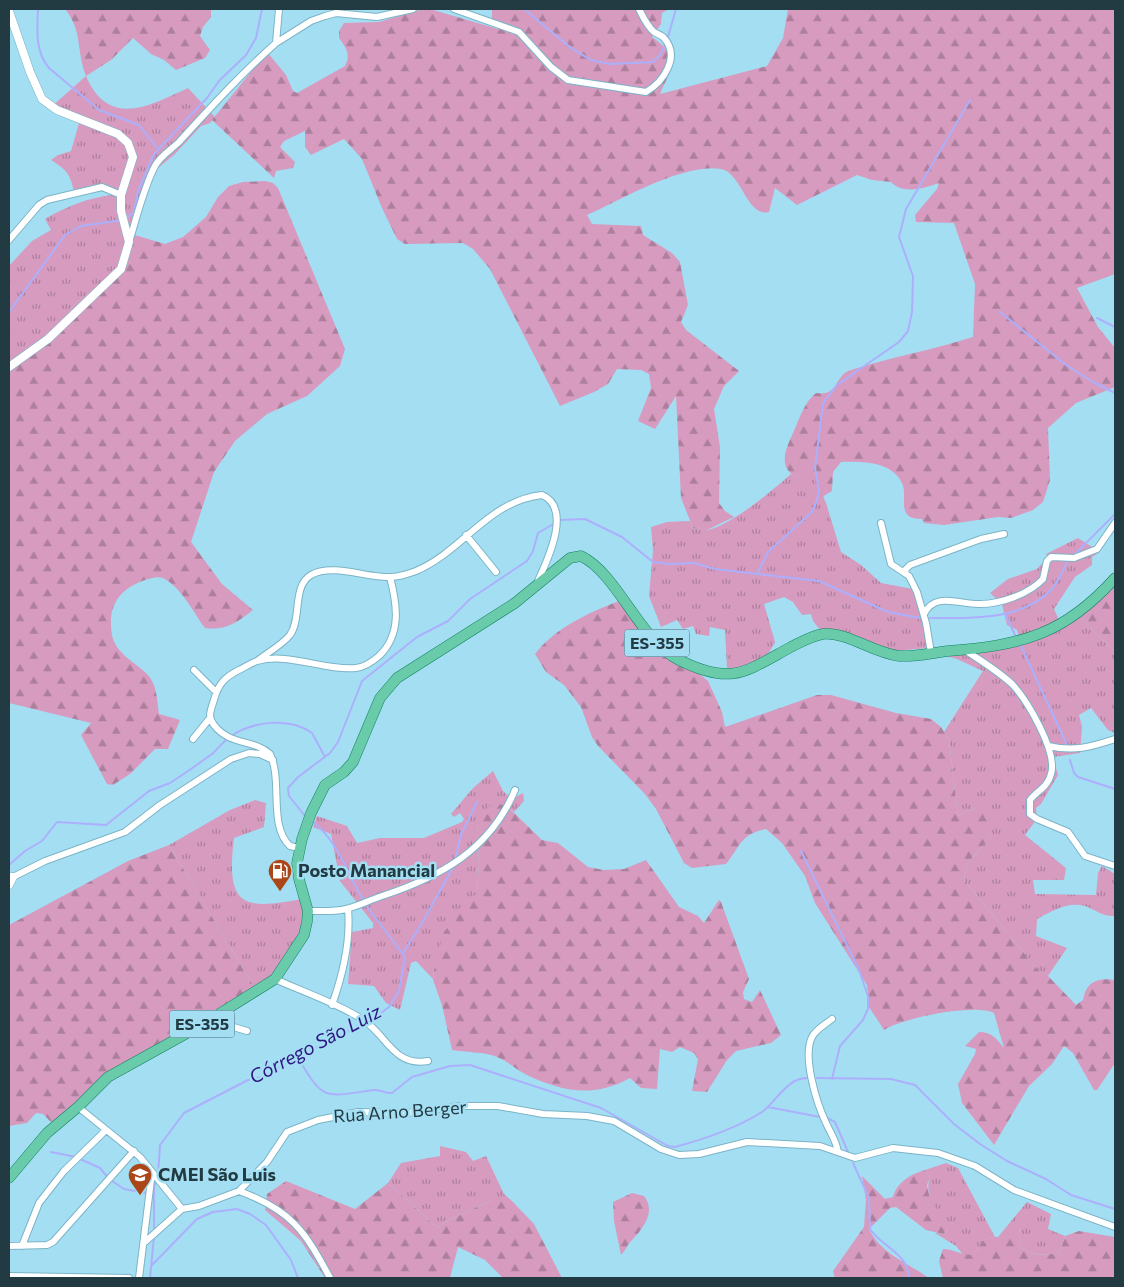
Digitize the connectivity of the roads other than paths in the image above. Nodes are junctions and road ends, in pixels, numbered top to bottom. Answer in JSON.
{"nodes":[{"id":1,"x":279,"y":9,"type":"edge"},
{"id":2,"x":413,"y":9,"type":"edge"},
{"id":3,"x":454,"y":9,"type":"edge"},
{"id":4,"x":638,"y":9,"type":"edge"},
{"id":5,"x":9,"y":11,"type":"edge"},
{"id":6,"x":276,"y":43,"type":"junction"},
{"id":7,"x":121,"y":195,"type":"junction"},
{"id":8,"x":9,"y":240,"type":"edge"},
{"id":9,"x":129,"y":242,"type":"junction"},
{"id":10,"x":9,"y":367,"type":"edge"},
{"id":11,"x":880,"y":523,"type":"dead end"},
{"id":12,"x":1115,"y":523,"type":"edge"},
{"id":13,"x":1004,"y":534,"type":"dead end"},
{"id":14,"x":466,"y":535,"type":"junction"},
{"id":15,"x":496,"y":572,"type":"dead end"},
{"id":16,"x":906,"y":574,"type":"junction"},
{"id":17,"x":390,"y":577,"type":"junction"},
{"id":18,"x":1115,"y":578,"type":"edge"},
{"id":19,"x":538,"y":582,"type":"junction"},
{"id":20,"x":924,"y":614,"type":"junction"},
{"id":21,"x":965,"y":650,"type":"junction"},
{"id":22,"x":931,"y":653,"type":"junction"},
{"id":23,"x":257,"y":661,"type":"junction"},
{"id":24,"x":194,"y":670,"type":"dead end"},
{"id":25,"x":216,"y":692,"type":"junction"},
{"id":26,"x":210,"y":718,"type":"junction"},
{"id":27,"x":1115,"y":739,"type":"edge"},
{"id":28,"x":193,"y":740,"type":"dead end"},
{"id":29,"x":1048,"y":746,"type":"junction"},
{"id":30,"x":273,"y":760,"type":"junction"},
{"id":31,"x":515,"y":790,"type":"dead end"},
{"id":32,"x":299,"y":848,"type":"junction"},
{"id":33,"x":1115,"y":866,"type":"edge"},
{"id":34,"x":11,"y":877,"type":"edge"},
{"id":35,"x":9,"y":885,"type":"edge"},
{"id":36,"x":348,"y":909,"type":"junction"},
{"id":37,"x":308,"y":911,"type":"junction"},
{"id":38,"x":275,"y":979,"type":"junction"},
{"id":39,"x":332,"y":1005,"type":"junction"},
{"id":40,"x":832,"y":1019,"type":"dead end"},
{"id":41,"x":209,"y":1020,"type":"junction"},
{"id":42,"x":247,"y":1031,"type":"dead end"},
{"id":43,"x":428,"y":1062,"type":"dead end"},
{"id":44,"x":78,"y":1107,"type":"junction"},
{"id":45,"x":105,"y":1131,"type":"junction"},
{"id":46,"x":134,"y":1151,"type":"junction"},
{"id":47,"x":838,"y":1152,"type":"junction"},
{"id":48,"x":152,"y":1172,"type":"junction"},
{"id":49,"x":9,"y":1178,"type":"edge"},
{"id":50,"x":239,"y":1191,"type":"junction"},
{"id":51,"x":182,"y":1209,"type":"junction"},
{"id":52,"x":1115,"y":1227,"type":"edge"},
{"id":53,"x":145,"y":1242,"type":"junction"},
{"id":54,"x":9,"y":1246,"type":"edge"},
{"id":55,"x":22,"y":1246,"type":"junction"},
{"id":56,"x":9,"y":1276,"type":"edge"},
{"id":57,"x":129,"y":1278,"type":"edge"},
{"id":58,"x":138,"y":1278,"type":"edge"},
{"id":59,"x":330,"y":1278,"type":"edge"}],
"edges":[{"from":1,"to":6,"type":"street"},
{"from":2,"to":6,"type":"street"},
{"from":3,"to":4,"type":"street"},
{"from":5,"to":7,"type":"street"},
{"from":6,"to":9,"type":"street"},
{"from":7,"to":8,"type":"street"},
{"from":7,"to":9,"type":"street"},
{"from":9,"to":10,"type":"street"},
{"from":11,"to":16,"type":"street"},
{"from":12,"to":20,"type":"street"},
{"from":13,"to":16,"type":"street"},
{"from":14,"to":15,"type":"street"},
{"from":14,"to":17,"type":"street"},
{"from":14,"to":19,"type":"street"},
{"from":16,"to":20,"type":"street"},
{"from":17,"to":23,"type":"street"},
{"from":17,"to":23,"type":"street"},
{"from":18,"to":21,"type":"main road","number":"ES-355"},
{"from":19,"to":22,"type":"main road","number":"ES-355"},
{"from":19,"to":32,"type":"main road","number":"ES-355"},
{"from":20,"to":22,"type":"street"},
{"from":21,"to":22,"type":"main road","number":"ES-355"},
{"from":21,"to":29,"type":"street"},
{"from":23,"to":25,"type":"street"},
{"from":24,"to":25,"type":"street"},
{"from":25,"to":26,"type":"street"},
{"from":26,"to":28,"type":"street"},
{"from":26,"to":30,"type":"street"},
{"from":27,"to":29,"type":"street"},
{"from":29,"to":33,"type":"street"},
{"from":30,"to":32,"type":"street"},
{"from":30,"to":34,"type":"street"},
{"from":31,"to":36,"type":"street"},
{"from":32,"to":37,"type":"main road","number":"ES-355"},
{"from":34,"to":35,"type":"street"},
{"from":36,"to":37,"type":"street"},
{"from":36,"to":39,"type":"street"},
{"from":37,"to":38,"type":"main road","number":"ES-355"},
{"from":38,"to":39,"type":"street"},
{"from":38,"to":41,"type":"main road","number":"ES-355"},
{"from":39,"to":43,"type":"street"},
{"from":40,"to":47,"type":"street"},
{"from":41,"to":42,"type":"street"},
{"from":41,"to":44,"type":"main road","number":"ES-355"},
{"from":44,"to":45,"type":"street"},
{"from":44,"to":49,"type":"main road","number":"ES-355"},
{"from":45,"to":46,"type":"street"},
{"from":45,"to":55,"type":"street"},
{"from":46,"to":48,"type":"street"},
{"from":46,"to":55,"type":"street"},
{"from":47,"to":50,"type":"street","name":"Rua Arno Berger"},
{"from":47,"to":52,"type":"street","name":"Rua Arno Berger"},
{"from":48,"to":51,"type":"street"},
{"from":48,"to":53,"type":"street"},
{"from":50,"to":51,"type":"street","name":"Rua Arno Berger"},
{"from":50,"to":59,"type":"street"},
{"from":51,"to":53,"type":"street"},
{"from":53,"to":58,"type":"street"},
{"from":54,"to":55,"type":"street"},
{"from":56,"to":57,"type":"street"}]}
